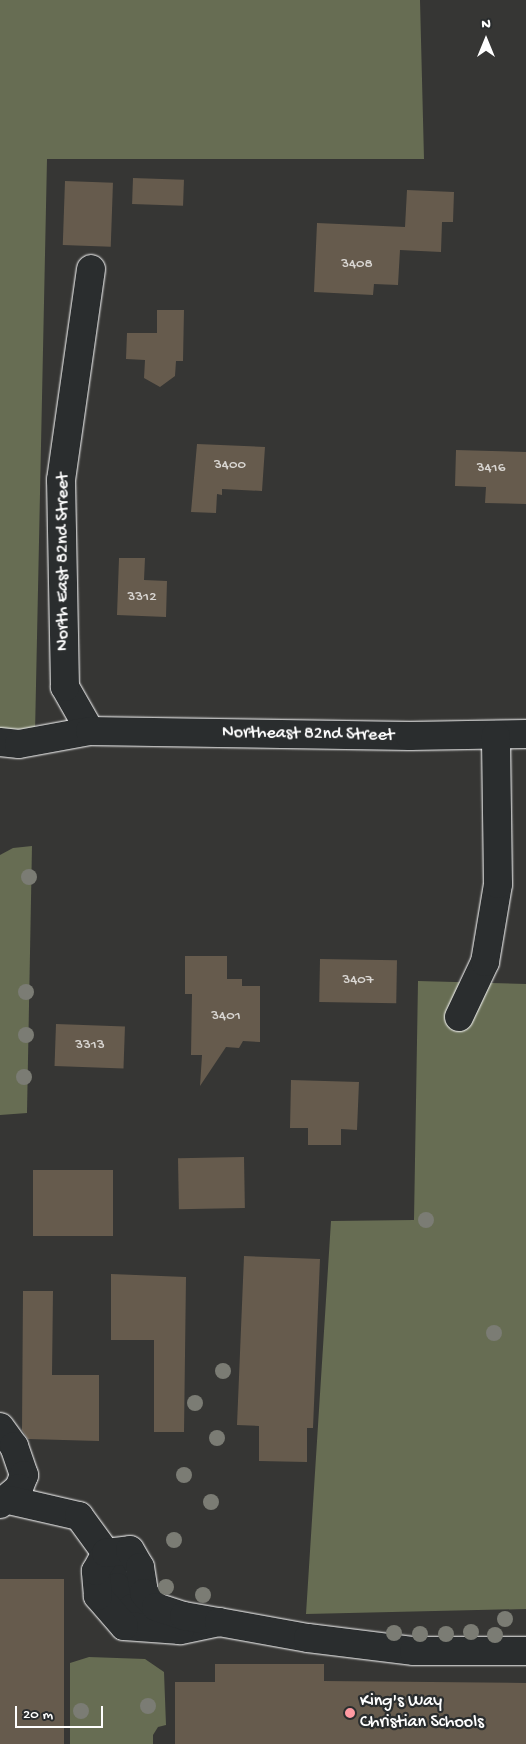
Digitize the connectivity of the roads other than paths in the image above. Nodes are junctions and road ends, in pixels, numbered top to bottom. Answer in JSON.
{"nodes":[{"id":1,"x":91,"y":268,"type":"dead end"},
{"id":2,"x":90,"y":731,"type":"junction"},
{"id":3,"x":526,"y":734,"type":"edge"},
{"id":4,"x":496,"y":735,"type":"junction"},
{"id":5,"x":0,"y":742,"type":"edge"},
{"id":6,"x":459,"y":1017,"type":"dead end"},
{"id":7,"x":0,"y":1427,"type":"edge"},
{"id":8,"x":4,"y":1502,"type":"edge"},
{"id":9,"x":106,"y":1553,"type":"junction"},
{"id":10,"x":219,"y":1622,"type":"junction"},
{"id":11,"x":526,"y":1651,"type":"edge"}],
"edges":[{"from":1,"to":2,"type":"street","name":"North East 82nd Street"},
{"from":2,"to":4,"type":"street","name":"Northeast 82nd Street"},
{"from":2,"to":5,"type":"street","name":"Northeast 82nd Street"},
{"from":3,"to":4,"type":"street","name":"Northeast 82nd Street"},
{"from":4,"to":6,"type":"street"},
{"from":7,"to":8,"type":"street"},
{"from":8,"to":9,"type":"street"},
{"from":9,"to":10,"type":"street"},
{"from":9,"to":10,"type":"street"},
{"from":10,"to":11,"type":"street"}]}
